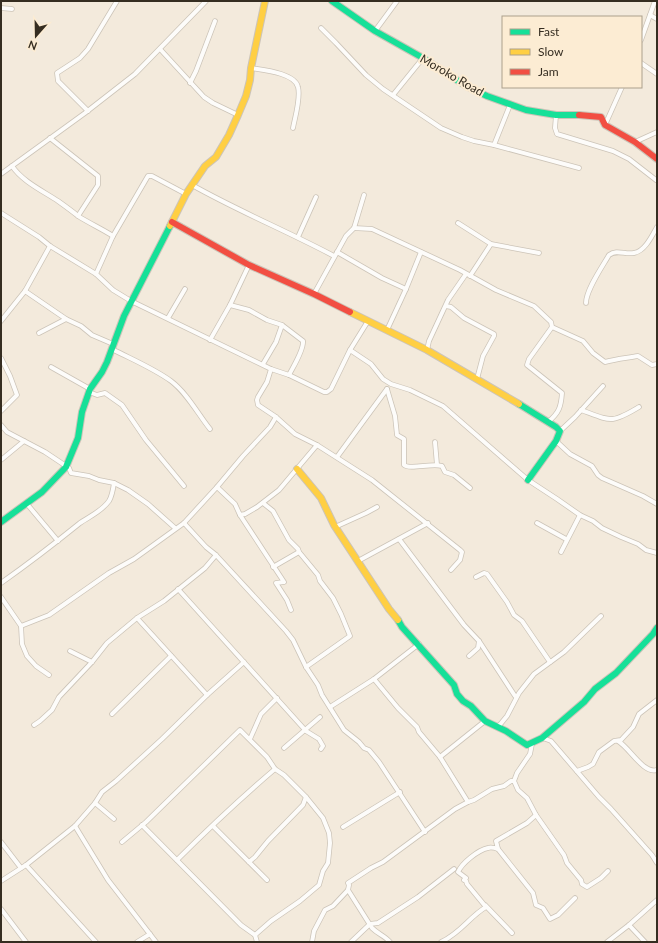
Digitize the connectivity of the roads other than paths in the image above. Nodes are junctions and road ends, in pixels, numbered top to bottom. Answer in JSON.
{"nodes":[{"id":1,"x":117,"y":1,"type":"edge"},
{"id":2,"x":206,"y":1,"type":"edge"},
{"id":3,"x":265,"y":1,"type":"edge"},
{"id":4,"x":332,"y":1,"type":"edge"},
{"id":5,"x":397,"y":1,"type":"edge"},
{"id":6,"x":655,"y":1,"type":"edge"},
{"id":7,"x":1,"y":8,"type":"edge"},
{"id":8,"x":12,"y":9,"type":"dead end"},
{"id":9,"x":650,"y":15,"type":"junction"},
{"id":10,"x":657,"y":19,"type":"edge"},
{"id":11,"x":215,"y":21,"type":"dead end"},
{"id":12,"x":321,"y":28,"type":"dead end"},
{"id":13,"x":375,"y":31,"type":"junction"},
{"id":14,"x":642,"y":37,"type":"edge"},
{"id":15,"x":160,"y":49,"type":"junction"},
{"id":16,"x":423,"y":58,"type":"junction"},
{"id":17,"x":642,"y":64,"type":"edge"},
{"id":18,"x":251,"y":68,"type":"junction"},
{"id":19,"x":657,"y":74,"type":"edge"},
{"id":20,"x":190,"y":83,"type":"junction"},
{"id":21,"x":622,"y":88,"type":"edge"},
{"id":22,"x":393,"y":95,"type":"junction"},
{"id":23,"x":510,"y":105,"type":"junction"},
{"id":24,"x":88,"y":111,"type":"junction"},
{"id":25,"x":238,"y":115,"type":"junction"},
{"id":26,"x":556,"y":115,"type":"junction"},
{"id":27,"x":605,"y":125,"type":"junction"},
{"id":28,"x":293,"y":128,"type":"dead end"},
{"id":29,"x":657,"y":132,"type":"edge"},
{"id":30,"x":50,"y":138,"type":"junction"},
{"id":31,"x":635,"y":142,"type":"junction"},
{"id":32,"x":494,"y":145,"type":"junction"},
{"id":33,"x":657,"y":159,"type":"edge"},
{"id":34,"x":12,"y":166,"type":"junction"},
{"id":35,"x":579,"y":168,"type":"dead end"},
{"id":36,"x":1,"y":174,"type":"edge"},
{"id":37,"x":656,"y":180,"type":"edge"},
{"id":38,"x":192,"y":185,"type":"junction"},
{"id":39,"x":186,"y":194,"type":"junction"},
{"id":40,"x":364,"y":195,"type":"dead end"},
{"id":41,"x":316,"y":197,"type":"dead end"},
{"id":42,"x":1,"y":213,"type":"edge"},
{"id":43,"x":78,"y":216,"type":"junction"},
{"id":44,"x":172,"y":222,"type":"junction"},
{"id":45,"x":458,"y":223,"type":"dead end"},
{"id":46,"x":657,"y":227,"type":"edge"},
{"id":47,"x":354,"y":228,"type":"junction"},
{"id":48,"x":113,"y":236,"type":"junction"},
{"id":49,"x":298,"y":236,"type":"junction"},
{"id":50,"x":491,"y":244,"type":"junction"},
{"id":51,"x":50,"y":246,"type":"junction"},
{"id":52,"x":421,"y":252,"type":"junction"},
{"id":53,"x":539,"y":253,"type":"dead end"},
{"id":54,"x":335,"y":254,"type":"junction"},
{"id":55,"x":249,"y":265,"type":"junction"},
{"id":56,"x":96,"y":274,"type":"junction"},
{"id":57,"x":468,"y":275,"type":"junction"},
{"id":58,"x":185,"y":289,"type":"dead end"},
{"id":59,"x":406,"y":289,"type":"junction"},
{"id":60,"x":25,"y":291,"type":"junction"},
{"id":61,"x":314,"y":294,"type":"junction"},
{"id":62,"x":132,"y":300,"type":"junction"},
{"id":63,"x":586,"y":303,"type":"dead end"},
{"id":64,"x":230,"y":305,"type":"junction"},
{"id":65,"x":446,"y":306,"type":"junction"},
{"id":66,"x":168,"y":318,"type":"junction"},
{"id":67,"x":66,"y":319,"type":"junction"},
{"id":68,"x":365,"y":320,"type":"junction"},
{"id":69,"x":1,"y":321,"type":"edge"},
{"id":70,"x":282,"y":326,"type":"junction"},
{"id":71,"x":552,"y":327,"type":"junction"},
{"id":72,"x":386,"y":330,"type":"junction"},
{"id":73,"x":39,"y":333,"type":"dead end"},
{"id":74,"x":210,"y":340,"type":"junction"},
{"id":75,"x":112,"y":347,"type":"junction"},
{"id":76,"x":350,"y":350,"type":"junction"},
{"id":77,"x":427,"y":350,"type":"junction"},
{"id":78,"x":1,"y":358,"type":"edge"},
{"id":79,"x":263,"y":364,"type":"junction"},
{"id":80,"x":657,"y":364,"type":"edge"},
{"id":81,"x":51,"y":367,"type":"dead end"},
{"id":82,"x":271,"y":369,"type":"junction"},
{"id":83,"x":289,"y":375,"type":"junction"},
{"id":84,"x":477,"y":379,"type":"junction"},
{"id":85,"x":391,"y":384,"type":"junction"},
{"id":86,"x":603,"y":386,"type":"dead end"},
{"id":87,"x":387,"y":389,"type":"junction"},
{"id":88,"x":90,"y":391,"type":"junction"},
{"id":89,"x":639,"y":407,"type":"dead end"},
{"id":90,"x":581,"y":410,"type":"junction"},
{"id":91,"x":1,"y":411,"type":"edge"},
{"id":92,"x":276,"y":417,"type":"junction"},
{"id":93,"x":548,"y":422,"type":"junction"},
{"id":94,"x":1,"y":425,"type":"edge"},
{"id":95,"x":210,"y":429,"type":"dead end"},
{"id":96,"x":560,"y":431,"type":"junction"},
{"id":97,"x":24,"y":441,"type":"junction"},
{"id":98,"x":556,"y":441,"type":"junction"},
{"id":99,"x":435,"y":442,"type":"dead end"},
{"id":100,"x":317,"y":444,"type":"junction"},
{"id":101,"x":337,"y":457,"type":"junction"},
{"id":102,"x":1,"y":460,"type":"edge"},
{"id":103,"x":437,"y":465,"type":"junction"},
{"id":104,"x":66,"y":467,"type":"junction"},
{"id":105,"x":297,"y":469,"type":"junction"},
{"id":106,"x":528,"y":480,"type":"junction"},
{"id":107,"x":114,"y":483,"type":"junction"},
{"id":108,"x":184,"y":486,"type":"dead end"},
{"id":109,"x":217,"y":487,"type":"junction"},
{"id":110,"x":470,"y":488,"type":"dead end"},
{"id":111,"x":262,"y":503,"type":"junction"},
{"id":112,"x":27,"y":504,"type":"junction"},
{"id":113,"x":657,"y":504,"type":"edge"},
{"id":114,"x":377,"y":507,"type":"dead end"},
{"id":115,"x":240,"y":515,"type":"junction"},
{"id":116,"x":580,"y":515,"type":"junction"},
{"id":117,"x":1,"y":522,"type":"edge"},
{"id":118,"x":184,"y":523,"type":"junction"},
{"id":119,"x":428,"y":523,"type":"junction"},
{"id":120,"x":537,"y":523,"type":"dead end"},
{"id":121,"x":335,"y":527,"type":"junction"},
{"id":122,"x":175,"y":528,"type":"junction"},
{"id":123,"x":399,"y":539,"type":"junction"},
{"id":124,"x":566,"y":539,"type":"junction"},
{"id":125,"x":58,"y":541,"type":"junction"},
{"id":126,"x":299,"y":552,"type":"junction"},
{"id":127,"x":561,"y":552,"type":"dead end"},
{"id":128,"x":657,"y":553,"type":"edge"},
{"id":129,"x":216,"y":555,"type":"junction"},
{"id":130,"x":358,"y":560,"type":"junction"},
{"id":131,"x":273,"y":567,"type":"junction"},
{"id":132,"x":452,"y":570,"type":"dead end"},
{"id":133,"x":476,"y":577,"type":"dead end"},
{"id":134,"x":1,"y":582,"type":"edge"},
{"id":135,"x":178,"y":589,"type":"junction"},
{"id":136,"x":1,"y":597,"type":"edge"},
{"id":137,"x":291,"y":610,"type":"dead end"},
{"id":138,"x":602,"y":616,"type":"dead end"},
{"id":139,"x":137,"y":618,"type":"junction"},
{"id":140,"x":21,"y":626,"type":"junction"},
{"id":141,"x":657,"y":628,"type":"edge"},
{"id":142,"x":478,"y":640,"type":"junction"},
{"id":143,"x":419,"y":644,"type":"junction"},
{"id":144,"x":70,"y":651,"type":"dead end"},
{"id":145,"x":171,"y":656,"type":"junction"},
{"id":146,"x":469,"y":656,"type":"dead end"},
{"id":147,"x":92,"y":662,"type":"junction"},
{"id":148,"x":244,"y":662,"type":"junction"},
{"id":149,"x":550,"y":662,"type":"junction"},
{"id":150,"x":306,"y":667,"type":"junction"},
{"id":151,"x":48,"y":675,"type":"dead end"},
{"id":152,"x":374,"y":678,"type":"junction"},
{"id":153,"x":207,"y":694,"type":"junction"},
{"id":154,"x":515,"y":696,"type":"dead end"},
{"id":155,"x":277,"y":698,"type":"junction"},
{"id":156,"x":657,"y":700,"type":"edge"},
{"id":157,"x":330,"y":707,"type":"junction"},
{"id":158,"x":112,"y":714,"type":"dead end"},
{"id":159,"x":320,"y":717,"type":"dead end"},
{"id":160,"x":485,"y":721,"type":"junction"},
{"id":161,"x":34,"y":725,"type":"dead end"},
{"id":162,"x":498,"y":727,"type":"junction"},
{"id":163,"x":543,"y":738,"type":"junction"},
{"id":164,"x":250,"y":739,"type":"junction"},
{"id":165,"x":618,"y":741,"type":"junction"},
{"id":166,"x":532,"y":744,"type":"junction"},
{"id":167,"x":284,"y":748,"type":"dead end"},
{"id":168,"x":321,"y":749,"type":"dead end"},
{"id":169,"x":440,"y":757,"type":"junction"},
{"id":170,"x":275,"y":769,"type":"junction"},
{"id":171,"x":657,"y":770,"type":"edge"},
{"id":172,"x":577,"y":772,"type":"junction"},
{"id":173,"x":514,"y":781,"type":"junction"},
{"id":174,"x":400,"y":792,"type":"junction"},
{"id":175,"x":306,"y":797,"type":"junction"},
{"id":176,"x":468,"y":802,"type":"junction"},
{"id":177,"x":95,"y":803,"type":"junction"},
{"id":178,"x":536,"y":815,"type":"junction"},
{"id":179,"x":114,"y":819,"type":"dead end"},
{"id":180,"x":142,"y":825,"type":"junction"},
{"id":181,"x":75,"y":826,"type":"junction"},
{"id":182,"x":213,"y":826,"type":"junction"},
{"id":183,"x":343,"y":827,"type":"dead end"},
{"id":184,"x":424,"y":832,"type":"junction"},
{"id":185,"x":1,"y":842,"type":"edge"},
{"id":186,"x":122,"y":842,"type":"dead end"},
{"id":187,"x":498,"y":848,"type":"junction"},
{"id":188,"x":177,"y":860,"type":"junction"},
{"id":189,"x":249,"y":862,"type":"junction"},
{"id":190,"x":657,"y":863,"type":"edge"},
{"id":191,"x":26,"y":865,"type":"junction"},
{"id":192,"x":21,"y":868,"type":"junction"},
{"id":193,"x":454,"y":869,"type":"dead end"},
{"id":194,"x":608,"y":871,"type":"dead end"},
{"id":195,"x":268,"y":880,"type":"dead end"},
{"id":196,"x":1,"y":881,"type":"edge"},
{"id":197,"x":348,"y":890,"type":"junction"},
{"id":198,"x":576,"y":898,"type":"dead end"},
{"id":199,"x":657,"y":900,"type":"edge"},
{"id":200,"x":486,"y":906,"type":"junction"},
{"id":201,"x":1,"y":908,"type":"edge"},
{"id":202,"x":370,"y":924,"type":"junction"},
{"id":203,"x":629,"y":925,"type":"junction"},
{"id":204,"x":512,"y":933,"type":"dead end"},
{"id":205,"x":150,"y":934,"type":"junction"},
{"id":206,"x":254,"y":935,"type":"junction"},
{"id":207,"x":451,"y":940,"type":"edge"},
{"id":208,"x":26,"y":942,"type":"edge"},
{"id":209,"x":96,"y":942,"type":"edge"},
{"id":210,"x":137,"y":942,"type":"edge"},
{"id":211,"x":156,"y":942,"type":"edge"},
{"id":212,"x":257,"y":942,"type":"edge"},
{"id":213,"x":312,"y":942,"type":"edge"},
{"id":214,"x":351,"y":942,"type":"edge"},
{"id":215,"x":390,"y":942,"type":"edge"},
{"id":216,"x":441,"y":942,"type":"edge"},
{"id":217,"x":607,"y":942,"type":"edge"},
{"id":218,"x":645,"y":942,"type":"edge"}],
"edges":[{"from":1,"to":24,"type":"street"},
{"from":2,"to":15,"type":"street"},
{"from":3,"to":18,"type":"street"},
{"from":4,"to":13,"type":"street","name":"Moroko Road"},
{"from":5,"to":13,"type":"street"},
{"from":6,"to":9,"type":"street"},
{"from":7,"to":8,"type":"street"},
{"from":9,"to":10,"type":"street"},
{"from":9,"to":14,"type":"street"},
{"from":11,"to":20,"type":"street"},
{"from":12,"to":22,"type":"street"},
{"from":13,"to":16,"type":"street","name":"Moroko Road"},
{"from":15,"to":20,"type":"street"},
{"from":15,"to":24,"type":"street"},
{"from":16,"to":22,"type":"street"},
{"from":16,"to":23,"type":"street","name":"Moroko Road"},
{"from":17,"to":19,"type":"street"},
{"from":18,"to":25,"type":"street"},
{"from":18,"to":28,"type":"street"},
{"from":20,"to":25,"type":"street"},
{"from":21,"to":27,"type":"street"},
{"from":22,"to":32,"type":"street"},
{"from":23,"to":26,"type":"street","name":"Moroko Road"},
{"from":23,"to":32,"type":"street"},
{"from":24,"to":30,"type":"street"},
{"from":25,"to":38,"type":"street"},
{"from":26,"to":27,"type":"street","name":"Moroko Road"},
{"from":26,"to":37,"type":"street"},
{"from":27,"to":31,"type":"street"},
{"from":29,"to":31,"type":"street"},
{"from":30,"to":34,"type":"street"},
{"from":30,"to":43,"type":"street"},
{"from":31,"to":33,"type":"street"},
{"from":32,"to":35,"type":"street"},
{"from":34,"to":36,"type":"street"},
{"from":34,"to":43,"type":"street"},
{"from":38,"to":39,"type":"street"},
{"from":38,"to":49,"type":"street"},
{"from":39,"to":44,"type":"street"},
{"from":39,"to":48,"type":"street"},
{"from":40,"to":47,"type":"street"},
{"from":41,"to":49,"type":"street"},
{"from":42,"to":51,"type":"street"},
{"from":43,"to":48,"type":"street"},
{"from":44,"to":55,"type":"street"},
{"from":44,"to":62,"type":"street"},
{"from":45,"to":50,"type":"street"},
{"from":46,"to":63,"type":"street"},
{"from":47,"to":52,"type":"street"},
{"from":47,"to":54,"type":"street"},
{"from":48,"to":56,"type":"street"},
{"from":49,"to":54,"type":"street"},
{"from":50,"to":53,"type":"street"},
{"from":50,"to":57,"type":"street"},
{"from":51,"to":56,"type":"street"},
{"from":51,"to":60,"type":"street"},
{"from":52,"to":57,"type":"street"},
{"from":52,"to":59,"type":"street"},
{"from":54,"to":59,"type":"street"},
{"from":54,"to":61,"type":"street"},
{"from":55,"to":61,"type":"street"},
{"from":55,"to":64,"type":"street"},
{"from":56,"to":62,"type":"street"},
{"from":57,"to":65,"type":"street"},
{"from":57,"to":71,"type":"street"},
{"from":58,"to":66,"type":"street"},
{"from":59,"to":72,"type":"street"},
{"from":60,"to":67,"type":"street"},
{"from":60,"to":69,"type":"street"},
{"from":61,"to":68,"type":"street"},
{"from":62,"to":66,"type":"street"},
{"from":62,"to":75,"type":"street"},
{"from":64,"to":70,"type":"street"},
{"from":64,"to":74,"type":"street"},
{"from":65,"to":77,"type":"street"},
{"from":65,"to":84,"type":"street"},
{"from":66,"to":74,"type":"street"},
{"from":67,"to":73,"type":"street"},
{"from":67,"to":75,"type":"street"},
{"from":68,"to":72,"type":"street"},
{"from":68,"to":76,"type":"street"},
{"from":70,"to":79,"type":"street"},
{"from":70,"to":83,"type":"street"},
{"from":71,"to":80,"type":"street"},
{"from":71,"to":93,"type":"street"},
{"from":72,"to":77,"type":"street"},
{"from":74,"to":79,"type":"street"},
{"from":75,"to":88,"type":"street"},
{"from":75,"to":95,"type":"street"},
{"from":76,"to":83,"type":"street"},
{"from":76,"to":85,"type":"street"},
{"from":77,"to":84,"type":"street"},
{"from":78,"to":91,"type":"street"},
{"from":79,"to":82,"type":"street"},
{"from":81,"to":88,"type":"street"},
{"from":82,"to":83,"type":"street"},
{"from":82,"to":92,"type":"street"},
{"from":84,"to":93,"type":"street"},
{"from":85,"to":87,"type":"street"},
{"from":85,"to":106,"type":"street"},
{"from":86,"to":90,"type":"street"},
{"from":87,"to":101,"type":"street"},
{"from":87,"to":103,"type":"street"},
{"from":88,"to":104,"type":"street"},
{"from":88,"to":108,"type":"street"},
{"from":89,"to":90,"type":"street"},
{"from":90,"to":96,"type":"street"},
{"from":92,"to":100,"type":"street"},
{"from":92,"to":109,"type":"street"},
{"from":93,"to":96,"type":"street"},
{"from":94,"to":97,"type":"street"},
{"from":96,"to":98,"type":"street"},
{"from":97,"to":102,"type":"street"},
{"from":97,"to":104,"type":"street"},
{"from":98,"to":106,"type":"street"},
{"from":98,"to":113,"type":"street"},
{"from":99,"to":103,"type":"street"},
{"from":100,"to":101,"type":"street"},
{"from":100,"to":105,"type":"street"},
{"from":101,"to":119,"type":"street"},
{"from":103,"to":110,"type":"street"},
{"from":104,"to":107,"type":"street"},
{"from":104,"to":112,"type":"street"},
{"from":105,"to":111,"type":"street"},
{"from":105,"to":121,"type":"street"},
{"from":106,"to":116,"type":"street"},
{"from":107,"to":122,"type":"street"},
{"from":107,"to":125,"type":"street"},
{"from":109,"to":115,"type":"street"},
{"from":109,"to":118,"type":"street"},
{"from":111,"to":115,"type":"street"},
{"from":111,"to":126,"type":"street"},
{"from":112,"to":117,"type":"street"},
{"from":112,"to":125,"type":"street"},
{"from":114,"to":121,"type":"street"},
{"from":115,"to":131,"type":"street"},
{"from":116,"to":124,"type":"street"},
{"from":116,"to":128,"type":"street"},
{"from":118,"to":122,"type":"street"},
{"from":118,"to":129,"type":"street"},
{"from":119,"to":123,"type":"street"},
{"from":119,"to":132,"type":"street"},
{"from":120,"to":124,"type":"street"},
{"from":121,"to":130,"type":"street"},
{"from":122,"to":140,"type":"street"},
{"from":123,"to":130,"type":"street"},
{"from":123,"to":142,"type":"street"},
{"from":124,"to":127,"type":"street"},
{"from":125,"to":134,"type":"street"},
{"from":126,"to":131,"type":"street"},
{"from":126,"to":150,"type":"street"},
{"from":129,"to":135,"type":"street"},
{"from":129,"to":150,"type":"street"},
{"from":130,"to":143,"type":"street"},
{"from":131,"to":137,"type":"street"},
{"from":133,"to":149,"type":"street"},
{"from":135,"to":139,"type":"street"},
{"from":135,"to":148,"type":"street"},
{"from":136,"to":140,"type":"street"},
{"from":138,"to":149,"type":"street"},
{"from":139,"to":145,"type":"street"},
{"from":139,"to":147,"type":"street"},
{"from":140,"to":151,"type":"street"},
{"from":141,"to":163,"type":"street"},
{"from":142,"to":146,"type":"street"},
{"from":142,"to":154,"type":"street"},
{"from":143,"to":152,"type":"street"},
{"from":143,"to":160,"type":"street"},
{"from":144,"to":147,"type":"street"},
{"from":145,"to":153,"type":"street"},
{"from":145,"to":158,"type":"street"},
{"from":147,"to":161,"type":"street"},
{"from":148,"to":153,"type":"street"},
{"from":148,"to":155,"type":"street"},
{"from":149,"to":162,"type":"street"},
{"from":150,"to":157,"type":"street"},
{"from":152,"to":157,"type":"street"},
{"from":152,"to":169,"type":"street"},
{"from":153,"to":177,"type":"street"},
{"from":155,"to":164,"type":"street"},
{"from":155,"to":168,"type":"street"},
{"from":156,"to":165,"type":"street"},
{"from":157,"to":174,"type":"street"},
{"from":159,"to":167,"type":"street"},
{"from":160,"to":162,"type":"street"},
{"from":160,"to":169,"type":"street"},
{"from":162,"to":166,"type":"street"},
{"from":163,"to":166,"type":"street"},
{"from":163,"to":172,"type":"street"},
{"from":164,"to":170,"type":"street"},
{"from":164,"to":180,"type":"street"},
{"from":165,"to":171,"type":"street"},
{"from":165,"to":172,"type":"street"},
{"from":166,"to":173,"type":"street"},
{"from":169,"to":176,"type":"street"},
{"from":170,"to":175,"type":"street"},
{"from":170,"to":182,"type":"street"},
{"from":172,"to":190,"type":"street"},
{"from":173,"to":176,"type":"street"},
{"from":173,"to":178,"type":"street"},
{"from":174,"to":183,"type":"street"},
{"from":174,"to":184,"type":"street"},
{"from":175,"to":189,"type":"street"},
{"from":175,"to":206,"type":"street"},
{"from":176,"to":184,"type":"street"},
{"from":177,"to":179,"type":"street"},
{"from":177,"to":181,"type":"street"},
{"from":178,"to":187,"type":"street"},
{"from":178,"to":194,"type":"street"},
{"from":180,"to":186,"type":"street"},
{"from":180,"to":188,"type":"street"},
{"from":181,"to":191,"type":"street"},
{"from":181,"to":205,"type":"street"},
{"from":182,"to":188,"type":"street"},
{"from":182,"to":189,"type":"street"},
{"from":184,"to":197,"type":"street"},
{"from":185,"to":192,"type":"street"},
{"from":187,"to":198,"type":"street"},
{"from":187,"to":200,"type":"street"},
{"from":188,"to":206,"type":"street"},
{"from":189,"to":195,"type":"street"},
{"from":191,"to":192,"type":"street"},
{"from":191,"to":209,"type":"street"},
{"from":192,"to":196,"type":"street"},
{"from":193,"to":202,"type":"street"},
{"from":197,"to":202,"type":"street"},
{"from":197,"to":213,"type":"street"},
{"from":199,"to":203,"type":"street"},
{"from":200,"to":204,"type":"street"},
{"from":200,"to":207,"type":"street"},
{"from":201,"to":208,"type":"street"},
{"from":202,"to":214,"type":"street"},
{"from":202,"to":215,"type":"street"},
{"from":203,"to":217,"type":"street"},
{"from":203,"to":218,"type":"street"},
{"from":205,"to":210,"type":"street"},
{"from":205,"to":211,"type":"street"},
{"from":206,"to":212,"type":"street"},
{"from":207,"to":216,"type":"street"}]}
